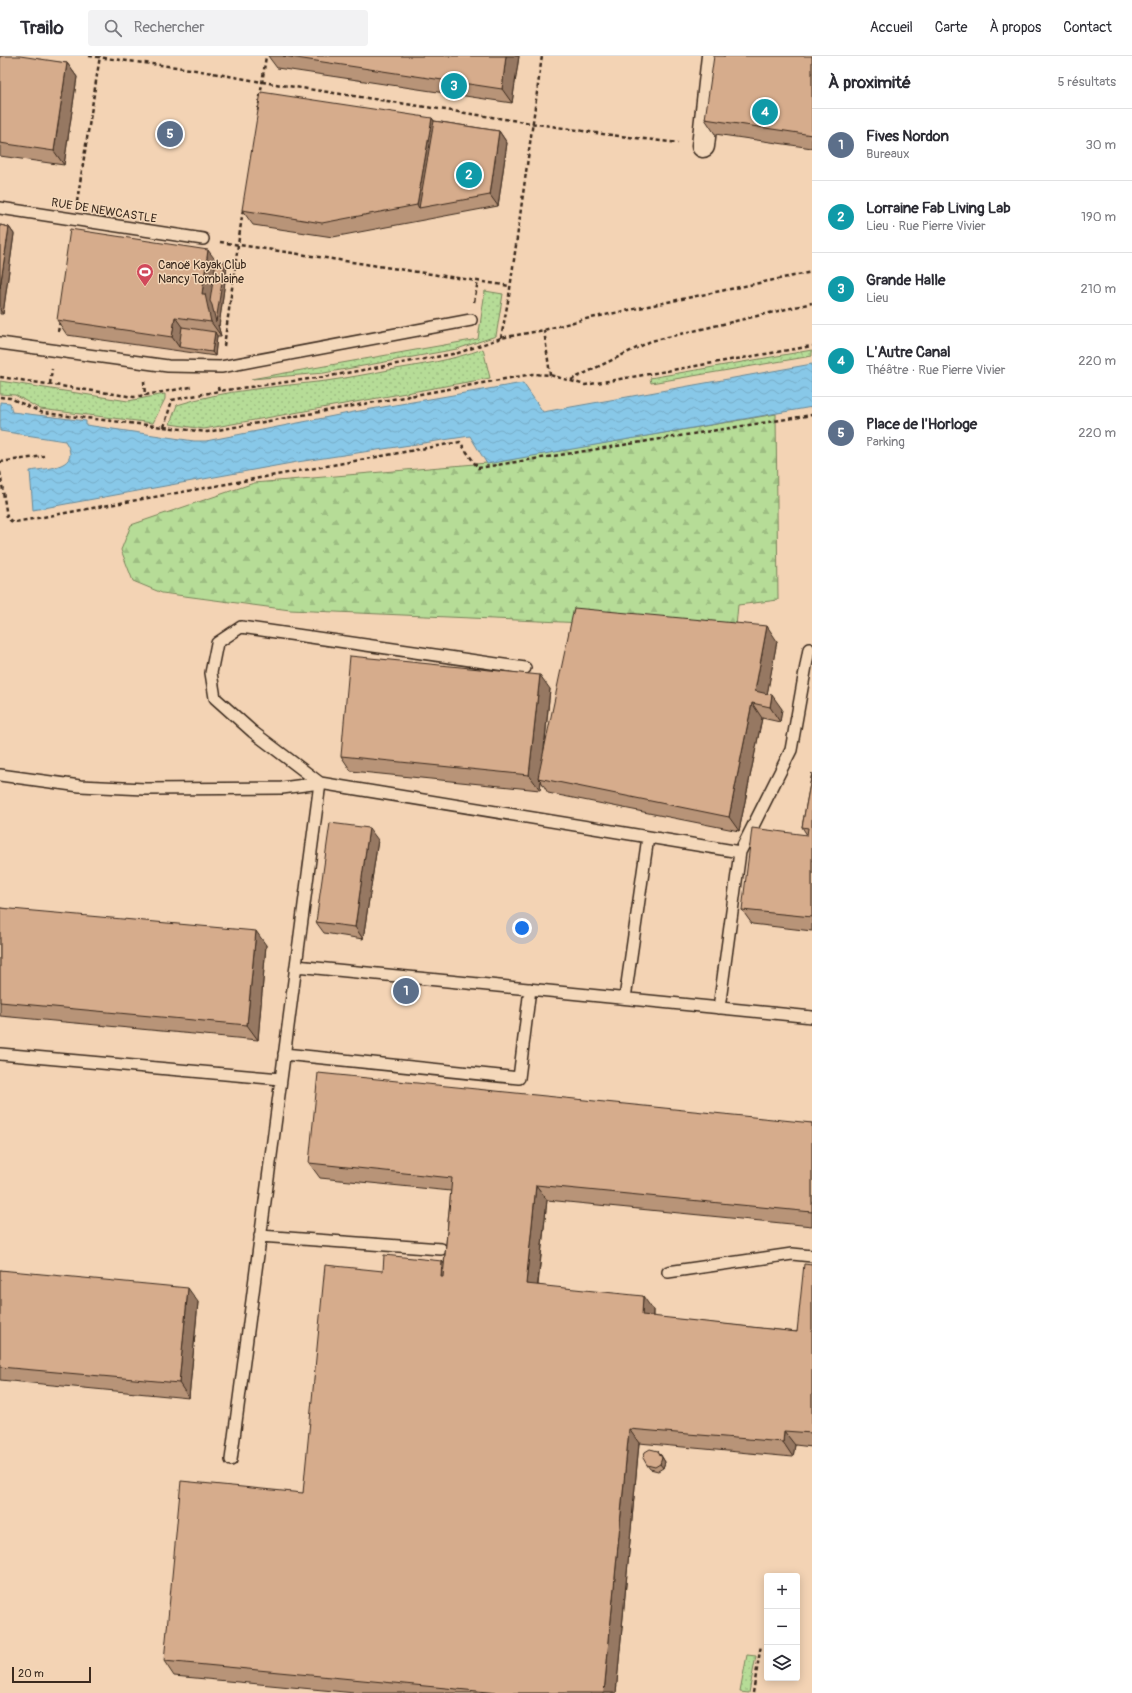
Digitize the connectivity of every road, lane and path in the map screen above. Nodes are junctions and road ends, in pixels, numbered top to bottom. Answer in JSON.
{"nodes":[{"id":1,"x":89,"y":56,"type":"edge"},
{"id":2,"x":266,"y":56,"type":"edge"},
{"id":3,"x":542,"y":56,"type":"edge"},
{"id":4,"x":713,"y":56,"type":"edge"},
{"id":5,"x":100,"y":57,"type":"edge"},
{"id":6,"x":262,"y":82,"type":"junction"},
{"id":7,"x":258,"y":113,"type":"edge"},
{"id":8,"x":532,"y":123,"type":"junction"},
{"id":9,"x":703,"y":146,"type":"joint"},
{"id":10,"x":244,"y":206,"type":"edge"},
{"id":11,"x":0,"y":208,"type":"edge"},
{"id":12,"x":74,"y":219,"type":"junction"},
{"id":13,"x":203,"y":240,"type":"joint"},
{"id":14,"x":238,"y":245,"type":"junction"},
{"id":15,"x":812,"y":272,"type":"edge"},
{"id":16,"x":510,"y":286,"type":"junction"},
{"id":17,"x":812,"y":303,"type":"edge"},
{"id":18,"x":60,"y":319,"type":"edge"},
{"id":19,"x":471,"y":320,"type":"dead end"},
{"id":20,"x":544,"y":330,"type":"junction"},
{"id":21,"x":502,"y":338,"type":"junction"},
{"id":22,"x":0,"y":342,"type":"edge"},
{"id":23,"x":812,"y":346,"type":"edge"},
{"id":24,"x":55,"y":350,"type":"junction"},
{"id":25,"x":221,"y":367,"type":"junction"},
{"id":26,"x":52,"y":373,"type":"dead end"},
{"id":27,"x":550,"y":375,"type":"junction"},
{"id":28,"x":0,"y":377,"type":"edge"},
{"id":29,"x":571,"y":381,"type":"junction"},
{"id":30,"x":50,"y":384,"type":"junction"},
{"id":31,"x":196,"y":386,"type":"dead end"},
{"id":32,"x":144,"y":387,"type":"dead end"},
{"id":33,"x":227,"y":389,"type":"dead end"},
{"id":34,"x":219,"y":390,"type":"dead end"},
{"id":35,"x":0,"y":396,"type":"edge"},
{"id":36,"x":145,"y":396,"type":"junction"},
{"id":37,"x":812,"y":415,"type":"edge"},
{"id":38,"x":164,"y":427,"type":"junction"},
{"id":39,"x":44,"y":456,"type":"dead end"},
{"id":40,"x":0,"y":462,"type":"edge"},
{"id":41,"x":0,"y":472,"type":"edge"},
{"id":42,"x":809,"y":649,"type":"dead end"},
{"id":43,"x":525,"y":668,"type":"dead end"},
{"id":44,"x":0,"y":775,"type":"edge"},
{"id":45,"x":320,"y":783,"type":"junction"},
{"id":46,"x":648,"y":836,"type":"junction"},
{"id":47,"x":740,"y":852,"type":"junction"},
{"id":48,"x":296,"y":966,"type":"junction"},
{"id":49,"x":530,"y":989,"type":"junction"},
{"id":50,"x":625,"y":998,"type":"junction"},
{"id":51,"x":719,"y":1008,"type":"junction"},
{"id":52,"x":812,"y":1017,"type":"edge"},
{"id":53,"x":0,"y":1054,"type":"edge"},
{"id":54,"x":284,"y":1054,"type":"junction"},
{"id":55,"x":281,"y":1079,"type":"junction"},
{"id":56,"x":260,"y":1236,"type":"junction"},
{"id":57,"x":441,"y":1249,"type":"dead end"},
{"id":58,"x":812,"y":1256,"type":"edge"},
{"id":59,"x":668,"y":1272,"type":"dead end"},
{"id":60,"x":231,"y":1460,"type":"dead end"},
{"id":61,"x":761,"y":1645,"type":"dead end"},
{"id":62,"x":753,"y":1693,"type":"edge"}],
"edges":[{"from":1,"to":5,"type":"path"},
{"from":2,"to":6,"type":"path"},
{"from":3,"to":8,"type":"path"},
{"from":4,"to":9,"type":"street"},
{"from":5,"to":6,"type":"path"},
{"from":5,"to":12,"type":"path"},
{"from":6,"to":7,"type":"path"},
{"from":6,"to":8,"type":"path"},
{"from":8,"to":9,"type":"path"},
{"from":8,"to":16,"type":"path"},
{"from":10,"to":14,"type":"path"},
{"from":11,"to":12,"type":"lane","name":"RUE DE NEWCASTLE"},
{"from":12,"to":13,"type":"lane","name":"RUE DE NEWCASTLE"},
{"from":13,"to":14,"type":"path"},
{"from":14,"to":16,"type":"path"},
{"from":14,"to":25,"type":"path"},
{"from":15,"to":20,"type":"path"},
{"from":16,"to":21,"type":"path"},
{"from":17,"to":29,"type":"path"},
{"from":18,"to":24,"type":"path"},
{"from":19,"to":25,"type":"lane"},
{"from":20,"to":21,"type":"path"},
{"from":20,"to":27,"type":"path"},
{"from":21,"to":33,"type":"path"},
{"from":22,"to":24,"type":"lane"},
{"from":23,"to":29,"type":"path"},
{"from":24,"to":25,"type":"lane"},
{"from":26,"to":30,"type":"path"},
{"from":27,"to":29,"type":"path"},
{"from":27,"to":38,"type":"path"},
{"from":28,"to":30,"type":"path"},
{"from":30,"to":36,"type":"path"},
{"from":31,"to":36,"type":"path"},
{"from":32,"to":36,"type":"path"},
{"from":34,"to":38,"type":"path"},
{"from":35,"to":38,"type":"path"},
{"from":37,"to":41,"type":"path"},
{"from":39,"to":40,"type":"path"},
{"from":42,"to":47,"type":"lane"},
{"from":43,"to":45,"type":"lane"},
{"from":44,"to":45,"type":"lane"},
{"from":45,"to":46,"type":"lane"},
{"from":45,"to":48,"type":"lane"},
{"from":46,"to":47,"type":"lane"},
{"from":46,"to":50,"type":"lane"},
{"from":47,"to":51,"type":"lane"},
{"from":48,"to":49,"type":"lane"},
{"from":48,"to":54,"type":"lane"},
{"from":49,"to":50,"type":"lane"},
{"from":49,"to":54,"type":"lane"},
{"from":50,"to":51,"type":"lane"},
{"from":51,"to":52,"type":"lane"},
{"from":53,"to":55,"type":"lane"},
{"from":54,"to":55,"type":"lane"},
{"from":55,"to":56,"type":"lane"},
{"from":56,"to":57,"type":"lane"},
{"from":56,"to":60,"type":"lane"},
{"from":58,"to":59,"type":"lane"},
{"from":61,"to":62,"type":"path"}]}
